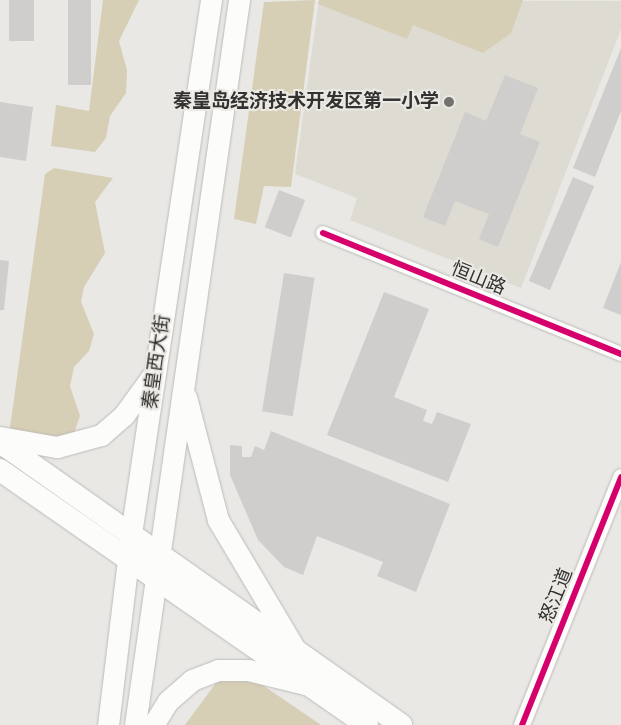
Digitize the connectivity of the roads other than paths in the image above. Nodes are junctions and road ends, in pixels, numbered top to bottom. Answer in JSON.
{"nodes":[{"id":1,"x":211,"y":0,"type":"edge"},
{"id":2,"x":239,"y":0,"type":"edge"},
{"id":3,"x":323,"y":233,"type":"dead end"},
{"id":4,"x":621,"y":354,"type":"edge"},
{"id":5,"x":155,"y":373,"type":"junction"},
{"id":6,"x":184,"y":386,"type":"junction"},
{"id":7,"x":0,"y":437,"type":"edge"},
{"id":8,"x":0,"y":442,"type":"edge"},
{"id":9,"x":0,"y":470,"type":"edge"},
{"id":10,"x":621,"y":478,"type":"edge"},
{"id":11,"x":131,"y":534,"type":"junction"},
{"id":12,"x":159,"y":556,"type":"junction"},
{"id":13,"x":130,"y":560,"type":"junction"},
{"id":14,"x":154,"y":580,"type":"junction"},
{"id":15,"x":296,"y":652,"type":"junction"},
{"id":16,"x":308,"y":685,"type":"junction"},
{"id":17,"x":108,"y":725,"type":"edge"},
{"id":18,"x":135,"y":725,"type":"edge"},
{"id":19,"x":152,"y":725,"type":"edge"},
{"id":20,"x":367,"y":725,"type":"edge"},
{"id":21,"x":401,"y":725,"type":"edge"},
{"id":22,"x":522,"y":725,"type":"edge"}],
"edges":[{"from":1,"to":5,"type":"main road","name":"秦皇西大街"},
{"from":2,"to":6,"type":"main road","name":"秦皇西大街"},
{"from":3,"to":4,"type":"street","name":"恒山路"},
{"from":5,"to":7,"type":"main road"},
{"from":5,"to":11,"type":"main road","name":"秦皇西大街"},
{"from":6,"to":12,"type":"main road","name":"秦皇西大街"},
{"from":6,"to":15,"type":"main road"},
{"from":8,"to":11,"type":"highway"},
{"from":9,"to":13,"type":"highway"},
{"from":10,"to":22,"type":"street","name":"怒江道"},
{"from":11,"to":12,"type":"highway"},
{"from":11,"to":13,"type":"main road","name":"秦皇西大街"},
{"from":12,"to":14,"type":"main road","name":"秦皇西大街"},
{"from":12,"to":15,"type":"highway"},
{"from":13,"to":14,"type":"highway"},
{"from":13,"to":17,"type":"main road","name":"秦皇西大街"},
{"from":14,"to":16,"type":"highway"},
{"from":14,"to":18,"type":"main road","name":"秦皇西大街"},
{"from":15,"to":21,"type":"highway"},
{"from":16,"to":19,"type":"main road"},
{"from":16,"to":20,"type":"highway"}]}
